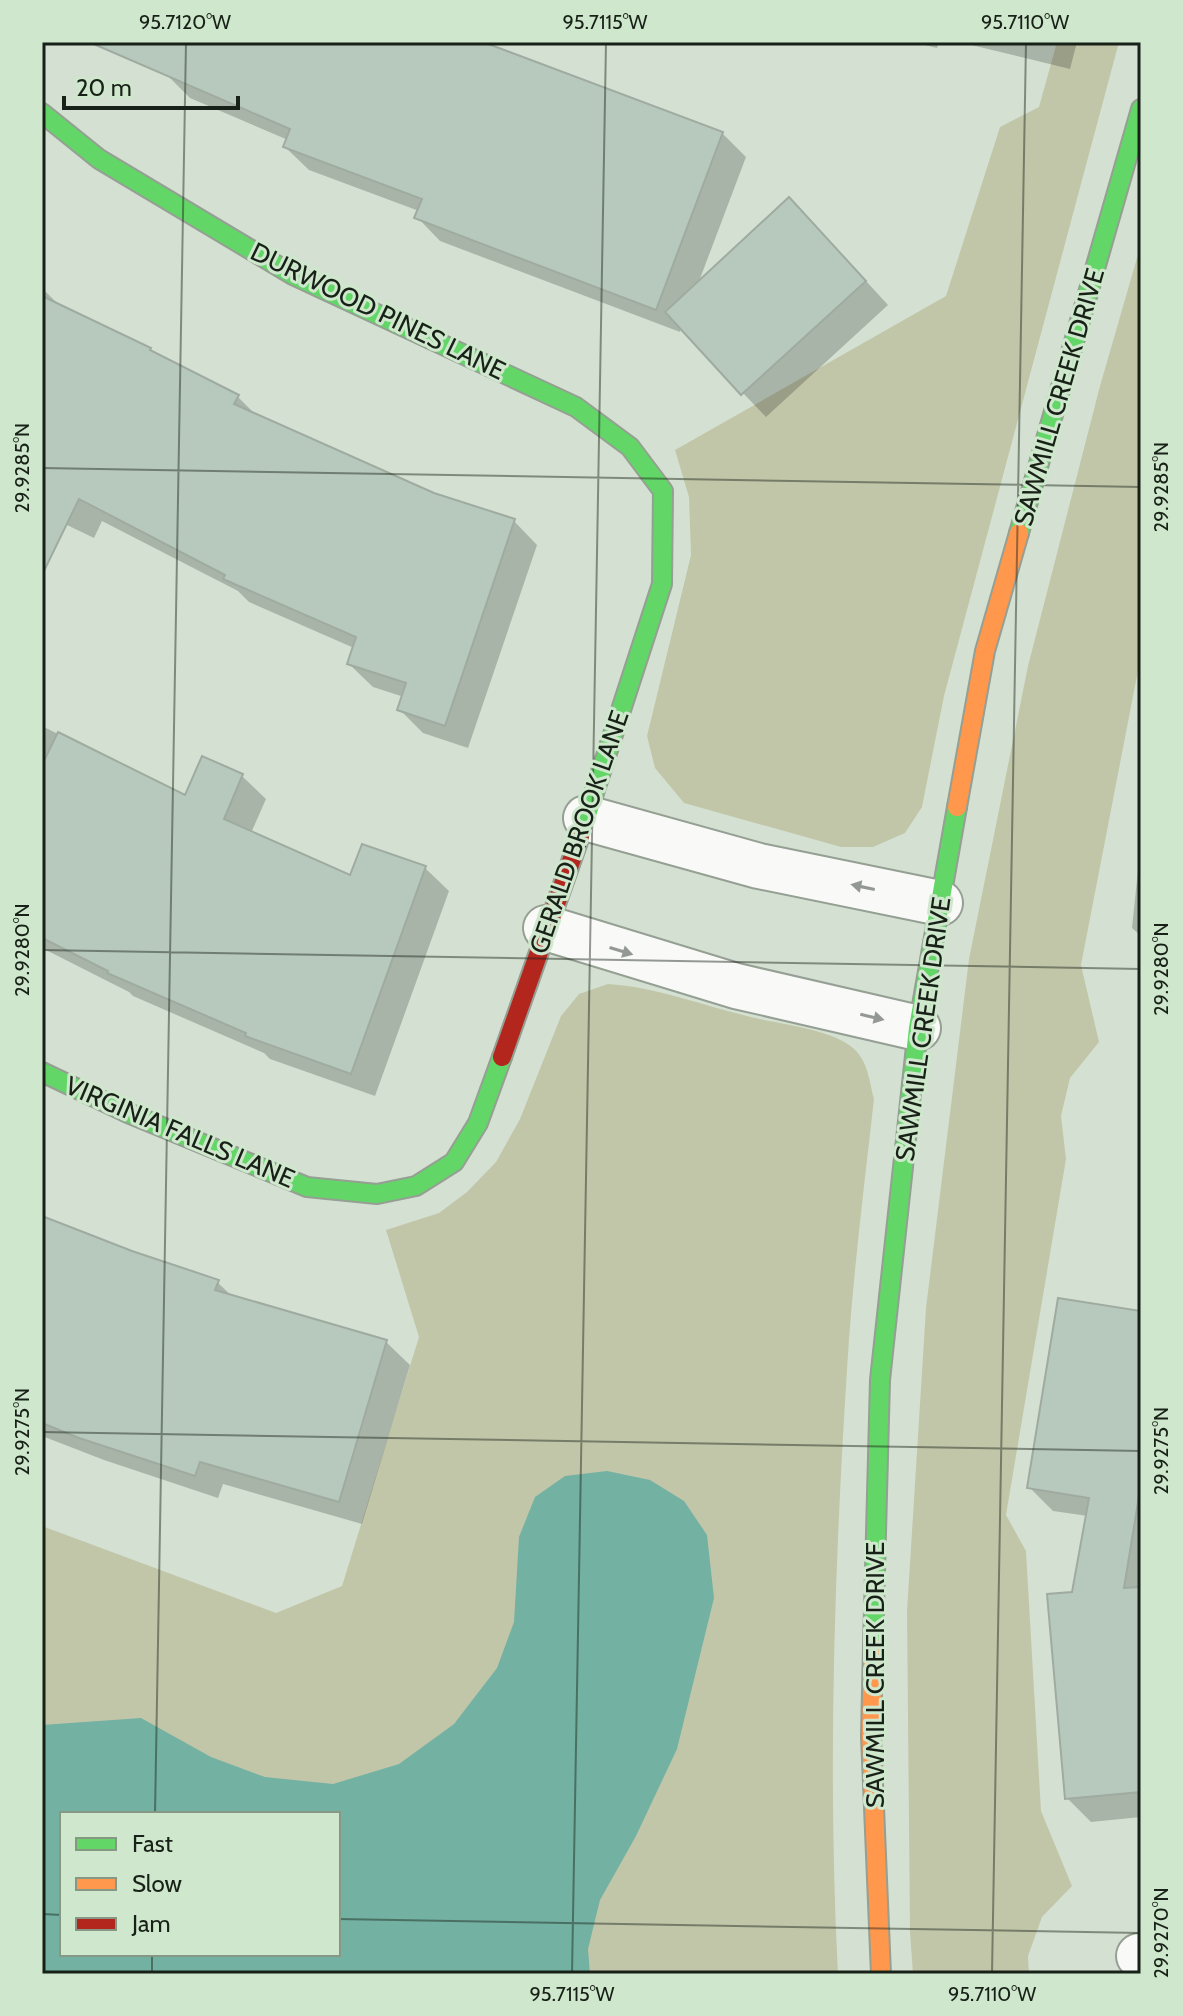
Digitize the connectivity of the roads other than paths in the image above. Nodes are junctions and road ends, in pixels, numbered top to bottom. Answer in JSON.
{"nodes":[{"id":1,"x":1141,"y":109,"type":"edge"},
{"id":2,"x":42,"y":113,"type":"edge"},
{"id":3,"x":663,"y":491,"type":"joint"},
{"id":4,"x":586,"y":818,"type":"junction"},
{"id":5,"x":940,"y":903,"type":"junction"},
{"id":6,"x":546,"y":928,"type":"junction"},
{"id":7,"x":918,"y":1028,"type":"junction"},
{"id":8,"x":42,"y":1072,"type":"edge"},
{"id":9,"x":454,"y":1162,"type":"joint"},
{"id":10,"x":881,"y":1974,"type":"edge"}],
"edges":[{"from":1,"to":5,"type":"street","name":"SAWMILL CREEK DRIVE"},
{"from":2,"to":3,"type":"street","name":"DURWOOD PINES LANE"},
{"from":3,"to":4,"type":"street","name":"GERALD BROOK LANE"},
{"from":5,"to":4,"type":"street","one_way":true},
{"from":4,"to":6,"type":"street","name":"GERALD BROOK LANE"},
{"from":5,"to":7,"type":"street","name":"SAWMILL CREEK DRIVE"},
{"from":6,"to":7,"type":"street","one_way":true},
{"from":6,"to":9,"type":"street","name":"GERALD BROOK LANE"},
{"from":7,"to":10,"type":"street","name":"SAWMILL CREEK DRIVE"},
{"from":8,"to":9,"type":"street","name":"VIRGINIA FALLS LANE"}]}
